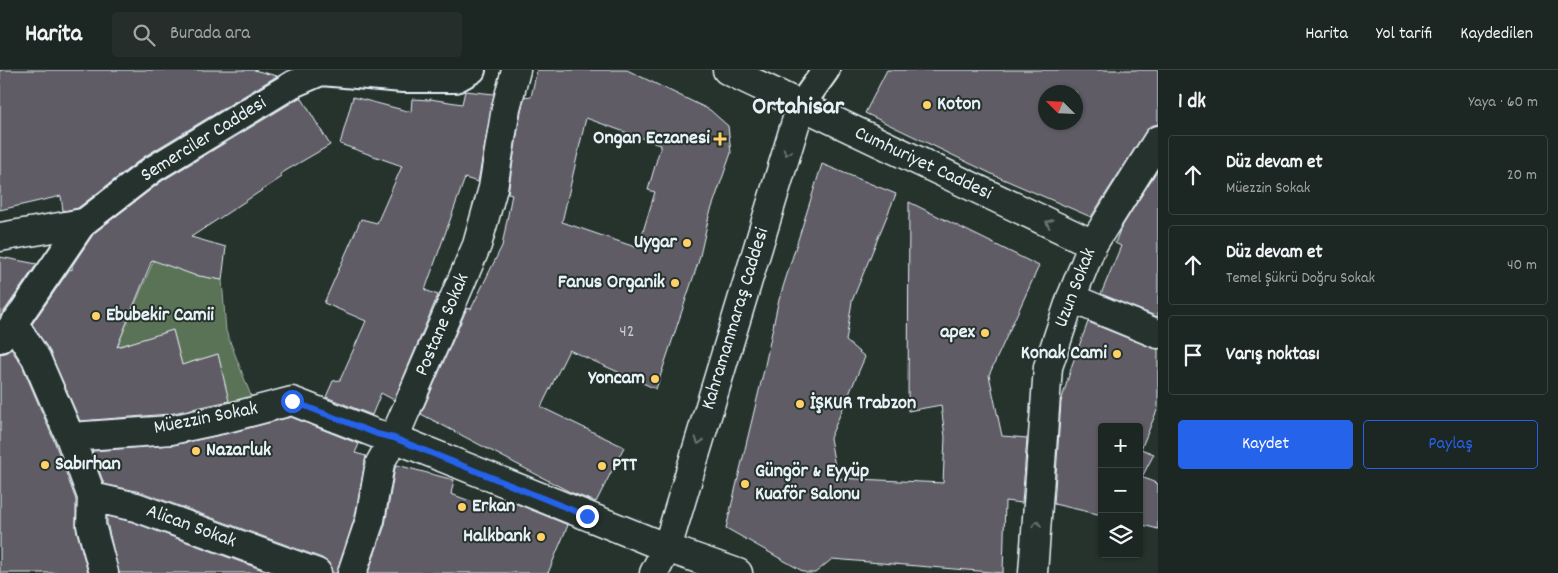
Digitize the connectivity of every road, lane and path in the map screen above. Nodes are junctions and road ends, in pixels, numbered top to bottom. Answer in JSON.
{"nodes":[{"id":1,"x":472,"y":70,"type":"edge"},
{"id":2,"x":516,"y":70,"type":"edge"},
{"id":3,"x":727,"y":70,"type":"edge"},
{"id":4,"x":826,"y":70,"type":"edge"},
{"id":5,"x":801,"y":105,"type":"junction"},
{"id":6,"x":1158,"y":140,"type":"edge"},
{"id":7,"x":83,"y":223,"type":"junction"},
{"id":8,"x":0,"y":237,"type":"edge"},
{"id":9,"x":1093,"y":244,"type":"junction"},
{"id":10,"x":1071,"y":298,"type":"junction"},
{"id":11,"x":7,"y":331,"type":"edge"},
{"id":12,"x":1158,"y":334,"type":"edge"},
{"id":13,"x":70,"y":437,"type":"junction"},
{"id":14,"x":394,"y":438,"type":"junction"},
{"id":15,"x":92,"y":496,"type":"junction"},
{"id":16,"x":667,"y":548,"type":"junction"},
{"id":17,"x":104,"y":573,"type":"edge"},
{"id":18,"x":317,"y":573,"type":"edge"},
{"id":19,"x":352,"y":573,"type":"edge"},
{"id":20,"x":654,"y":573,"type":"edge"},
{"id":21,"x":738,"y":573,"type":"edge"},
{"id":22,"x":1033,"y":573,"type":"edge"}],
"edges":[{"from":1,"to":7,"type":"street","name":"Semerciler Caddesi"},
{"from":2,"to":14,"type":"street","name":"Postane Sokak"},
{"from":3,"to":5,"type":"street","name":"Cumhuriyet Caddesi"},
{"from":4,"to":5,"type":"street","name":"Kahramanmaraş Caddesi"},
{"from":9,"to":5,"type":"street","name":"Cumhuriyet Caddesi","one_way":true},
{"from":5,"to":16,"type":"street","name":"Kahramanmaraş Caddesi","one_way":true},
{"from":6,"to":9,"type":"street","name":"Uzun Sokak"},
{"from":7,"to":8,"type":"street"},
{"from":7,"to":11,"type":"street","name":"Semerciler Caddesi"},
{"from":9,"to":10,"type":"street","name":"Uzun Sokak"},
{"from":10,"to":12,"type":"street"},
{"from":22,"to":10,"type":"street","name":"Uzun Sokak","one_way":true},
{"from":11,"to":13,"type":"street"},
{"from":13,"to":14,"type":"street","name":"Müezzin Sokak"},
{"from":13,"to":15,"type":"street"},
{"from":14,"to":16,"type":"street","name":"Müezzin Sokak"},
{"from":14,"to":19,"type":"street","name":"Postane Sokak"},
{"from":15,"to":17,"type":"street"},
{"from":15,"to":18,"type":"street","name":"Alican Sokak"},
{"from":16,"to":20,"type":"street","name":"Kahramanmaraş Caddesi"},
{"from":16,"to":21,"type":"street","name":"Müezzin Sokak"}]}
